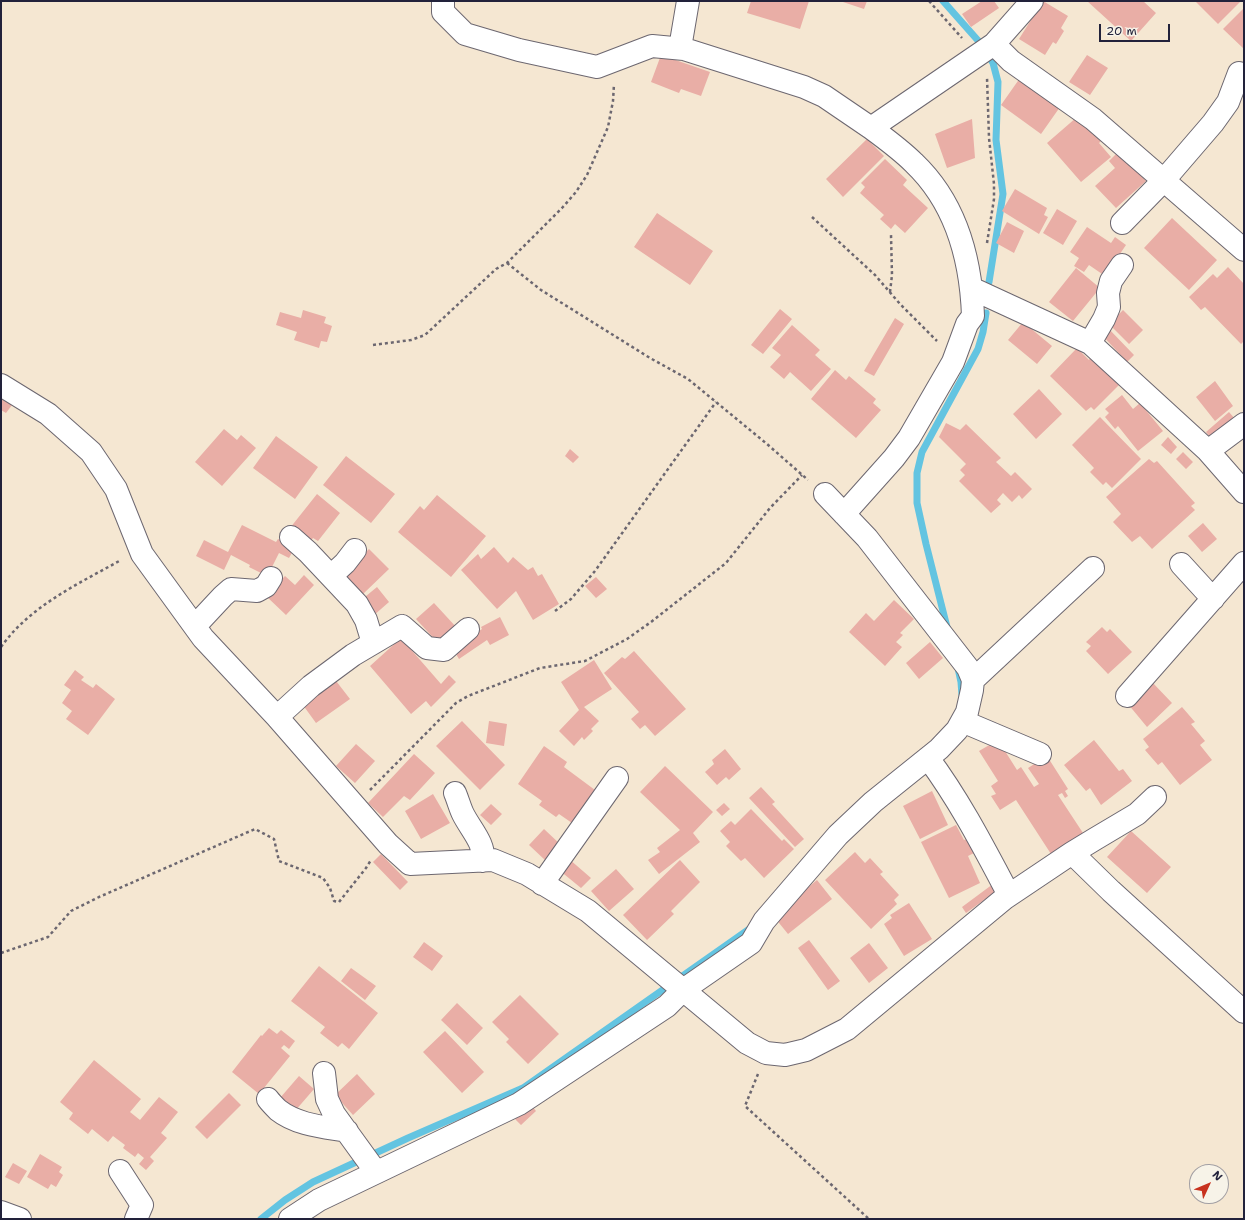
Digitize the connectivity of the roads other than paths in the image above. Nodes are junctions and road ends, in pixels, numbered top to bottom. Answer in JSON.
{"nodes":[{"id":1,"x":443,"y":1,"type":"edge"},
{"id":2,"x":688,"y":1,"type":"edge"},
{"id":3,"x":1032,"y":1,"type":"edge"},
{"id":4,"x":680,"y":48,"type":"junction"},
{"id":5,"x":986,"y":49,"type":"junction"},
{"id":6,"x":1239,"y":73,"type":"dead end"},
{"id":7,"x":871,"y":128,"type":"junction"},
{"id":8,"x":1164,"y":180,"type":"junction"},
{"id":9,"x":1122,"y":223,"type":"dead end"},
{"id":10,"x":1244,"y":250,"type":"edge"},
{"id":11,"x":1122,"y":265,"type":"dead end"},
{"id":12,"x":972,"y":289,"type":"junction"},
{"id":13,"x":1090,"y":343,"type":"junction"},
{"id":14,"x":1,"y":385,"type":"edge"},
{"id":15,"x":1244,"y":424,"type":"edge"},
{"id":16,"x":1208,"y":451,"type":"junction"},
{"id":17,"x":1244,"y":492,"type":"edge"},
{"id":18,"x":825,"y":494,"type":"road end"},
{"id":19,"x":844,"y":514,"type":"junction"},
{"id":20,"x":291,"y":537,"type":"dead end"},
{"id":21,"x":354,"y":550,"type":"dead end"},
{"id":22,"x":1244,"y":563,"type":"edge"},
{"id":23,"x":1181,"y":564,"type":"dead end"},
{"id":24,"x":1093,"y":568,"type":"dead end"},
{"id":25,"x":331,"y":576,"type":"junction"},
{"id":26,"x":271,"y":578,"type":"dead end"},
{"id":27,"x":1213,"y":599,"type":"junction"},
{"id":28,"x":195,"y":626,"type":"junction"},
{"id":29,"x":468,"y":629,"type":"dead end"},
{"id":30,"x":373,"y":643,"type":"junction"},
{"id":31,"x":973,"y":680,"type":"junction"},
{"id":32,"x":1127,"y":696,"type":"dead end"},
{"id":33,"x":277,"y":717,"type":"junction"},
{"id":34,"x":962,"y":721,"type":"junction"},
{"id":35,"x":1040,"y":754,"type":"dead end"},
{"id":36,"x":928,"y":758,"type":"junction"},
{"id":37,"x":617,"y":778,"type":"dead end"},
{"id":38,"x":455,"y":793,"type":"dead end"},
{"id":39,"x":1156,"y":797,"type":"dead end"},
{"id":40,"x":1072,"y":853,"type":"junction"},
{"id":41,"x":483,"y":861,"type":"junction"},
{"id":42,"x":542,"y":884,"type":"junction"},
{"id":43,"x":1009,"y":895,"type":"junction"},
{"id":44,"x":677,"y":985,"type":"junction"},
{"id":45,"x":1244,"y":1012,"type":"edge"},
{"id":46,"x":324,"y":1073,"type":"dead end"},
{"id":47,"x":268,"y":1099,"type":"dead end"},
{"id":48,"x":347,"y":1130,"type":"junction"},
{"id":49,"x":369,"y":1162,"type":"junction"},
{"id":50,"x":120,"y":1171,"type":"dead end"},
{"id":51,"x":1,"y":1212,"type":"edge"},
{"id":52,"x":20,"y":1219,"type":"edge"},
{"id":53,"x":136,"y":1219,"type":"edge"},
{"id":54,"x":290,"y":1219,"type":"edge"}],
"edges":[{"from":1,"to":4,"type":"street"},
{"from":2,"to":4,"type":"street"},
{"from":3,"to":5,"type":"street"},
{"from":4,"to":7,"type":"street"},
{"from":5,"to":7,"type":"street"},
{"from":5,"to":8,"type":"street"},
{"from":6,"to":8,"type":"street"},
{"from":7,"to":12,"type":"street"},
{"from":8,"to":9,"type":"street"},
{"from":8,"to":10,"type":"street"},
{"from":11,"to":13,"type":"street"},
{"from":12,"to":13,"type":"street"},
{"from":12,"to":19,"type":"street"},
{"from":13,"to":16,"type":"street"},
{"from":14,"to":28,"type":"street"},
{"from":15,"to":16,"type":"street"},
{"from":16,"to":17,"type":"street"},
{"from":18,"to":19,"type":"street"},
{"from":19,"to":31,"type":"street"},
{"from":20,"to":25,"type":"street"},
{"from":21,"to":25,"type":"street"},
{"from":22,"to":27,"type":"street"},
{"from":23,"to":27,"type":"street"},
{"from":24,"to":31,"type":"street"},
{"from":25,"to":30,"type":"street"},
{"from":26,"to":28,"type":"street"},
{"from":27,"to":32,"type":"street"},
{"from":28,"to":33,"type":"street"},
{"from":29,"to":30,"type":"street"},
{"from":30,"to":33,"type":"street"},
{"from":31,"to":34,"type":"street"},
{"from":33,"to":41,"type":"street"},
{"from":34,"to":35,"type":"street"},
{"from":34,"to":36,"type":"street"},
{"from":36,"to":43,"type":"street"},
{"from":36,"to":44,"type":"street"},
{"from":37,"to":42,"type":"street"},
{"from":38,"to":41,"type":"street"},
{"from":39,"to":40,"type":"street"},
{"from":40,"to":43,"type":"street"},
{"from":40,"to":45,"type":"street"},
{"from":41,"to":42,"type":"street"},
{"from":42,"to":44,"type":"street"},
{"from":43,"to":44,"type":"street"},
{"from":44,"to":49,"type":"street"},
{"from":46,"to":48,"type":"street"},
{"from":47,"to":48,"type":"street"},
{"from":48,"to":49,"type":"street"},
{"from":49,"to":54,"type":"street"},
{"from":50,"to":53,"type":"street"},
{"from":51,"to":52,"type":"street"}]}
